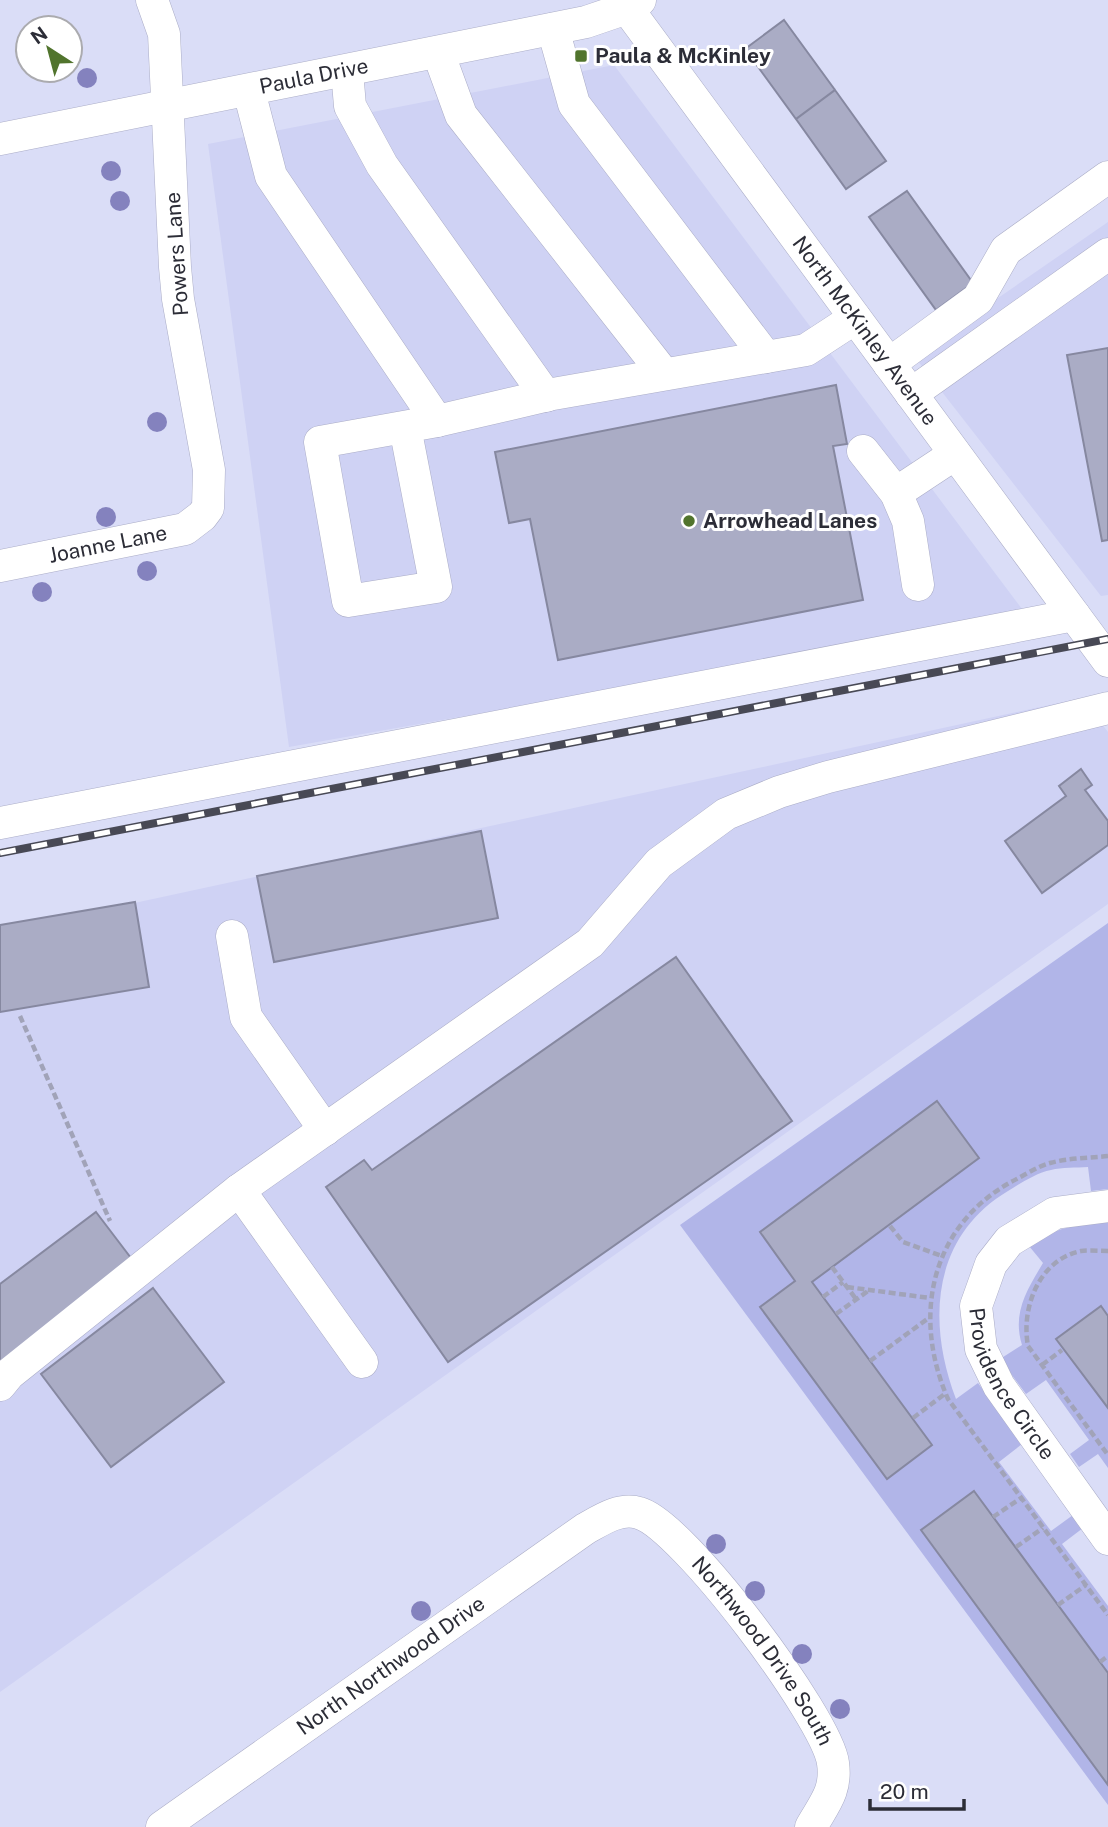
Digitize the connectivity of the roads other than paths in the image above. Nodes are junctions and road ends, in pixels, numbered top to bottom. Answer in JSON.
{"nodes":[{"id":1,"x":152,"y":0,"type":"edge"},
{"id":2,"x":629,"y":3,"type":"edge"},
{"id":3,"x":553,"y":29,"type":"junction"},
{"id":4,"x":438,"y":52,"type":"junction"},
{"id":5,"x":347,"y":71,"type":"junction"},
{"id":6,"x":249,"y":90,"type":"junction"},
{"id":7,"x":169,"y":106,"type":"junction"},
{"id":8,"x":0,"y":139,"type":"edge"},
{"id":9,"x":1108,"y":177,"type":"edge"},
{"id":10,"x":1108,"y":254,"type":"edge"},
{"id":11,"x":855,"y":318,"type":"junction"},
{"id":12,"x":766,"y":357,"type":"junction"},
{"id":13,"x":889,"y":364,"type":"junction"},
{"id":14,"x":664,"y":374,"type":"junction"},
{"id":15,"x":911,"y":394,"type":"junction"},
{"id":16,"x":546,"y":396,"type":"junction"},
{"id":17,"x":437,"y":421,"type":"junction"},
{"id":18,"x":405,"y":427,"type":"junction"},
{"id":19,"x":863,"y":451,"type":"dead end"},
{"id":20,"x":955,"y":454,"type":"junction"},
{"id":21,"x":896,"y":493,"type":"junction"},
{"id":22,"x":208,"y":508,"type":"joint"},
{"id":23,"x":0,"y":566,"type":"edge"},
{"id":24,"x":918,"y":585,"type":"dead end"},
{"id":25,"x":1074,"y":615,"type":"junction"},
{"id":26,"x":1108,"y":661,"type":"edge"},
{"id":27,"x":1108,"y":708,"type":"edge"},
{"id":28,"x":0,"y":823,"type":"edge"},
{"id":29,"x":232,"y":936,"type":"dead end"},
{"id":30,"x":325,"y":1130,"type":"junction"},
{"id":31,"x":239,"y":1190,"type":"junction"},
{"id":32,"x":1108,"y":1206,"type":"edge"},
{"id":33,"x":362,"y":1362,"type":"dead end"},
{"id":34,"x":0,"y":1385,"type":"edge"},
{"id":35,"x":625,"y":1512,"type":"joint"},
{"id":36,"x":1108,"y":1539,"type":"edge"},
{"id":37,"x":810,"y":1826,"type":"edge"},
{"id":38,"x":162,"y":1827,"type":"edge"}],
"edges":[{"from":1,"to":7,"type":"street","name":"Powers Lane"},
{"from":2,"to":3,"type":"street","name":"Paula Drive"},
{"from":2,"to":11,"type":"street","name":"North McKinley Avenue"},
{"from":3,"to":4,"type":"street","name":"Paula Drive"},
{"from":3,"to":12,"type":"street"},
{"from":4,"to":5,"type":"street","name":"Paula Drive"},
{"from":4,"to":14,"type":"street"},
{"from":5,"to":6,"type":"street","name":"Paula Drive"},
{"from":5,"to":16,"type":"street"},
{"from":6,"to":7,"type":"street","name":"Paula Drive"},
{"from":6,"to":17,"type":"street"},
{"from":7,"to":8,"type":"street","name":"Paula Drive"},
{"from":7,"to":22,"type":"street","name":"Powers Lane"},
{"from":9,"to":13,"type":"street"},
{"from":10,"to":15,"type":"street"},
{"from":11,"to":12,"type":"street"},
{"from":11,"to":13,"type":"street","name":"North McKinley Avenue"},
{"from":12,"to":14,"type":"street"},
{"from":13,"to":15,"type":"street","name":"North McKinley Avenue"},
{"from":14,"to":16,"type":"street"},
{"from":15,"to":20,"type":"street","name":"North McKinley Avenue"},
{"from":16,"to":17,"type":"street"},
{"from":17,"to":18,"type":"street"},
{"from":18,"to":18,"type":"street"},
{"from":19,"to":21,"type":"street"},
{"from":20,"to":21,"type":"street"},
{"from":20,"to":25,"type":"street","name":"North McKinley Avenue"},
{"from":21,"to":24,"type":"street"},
{"from":22,"to":23,"type":"street","name":"Joanne Lane"},
{"from":25,"to":26,"type":"street","name":"North McKinley Avenue"},
{"from":25,"to":28,"type":"street"},
{"from":27,"to":30,"type":"street"},
{"from":29,"to":30,"type":"street"},
{"from":30,"to":31,"type":"street"},
{"from":31,"to":33,"type":"street"},
{"from":31,"to":34,"type":"street"},
{"from":32,"to":36,"type":"street","name":"Providence Circle"},
{"from":35,"to":37,"type":"street","name":"Northwood Drive South"},
{"from":35,"to":38,"type":"street","name":"North Northwood Drive"}]}
